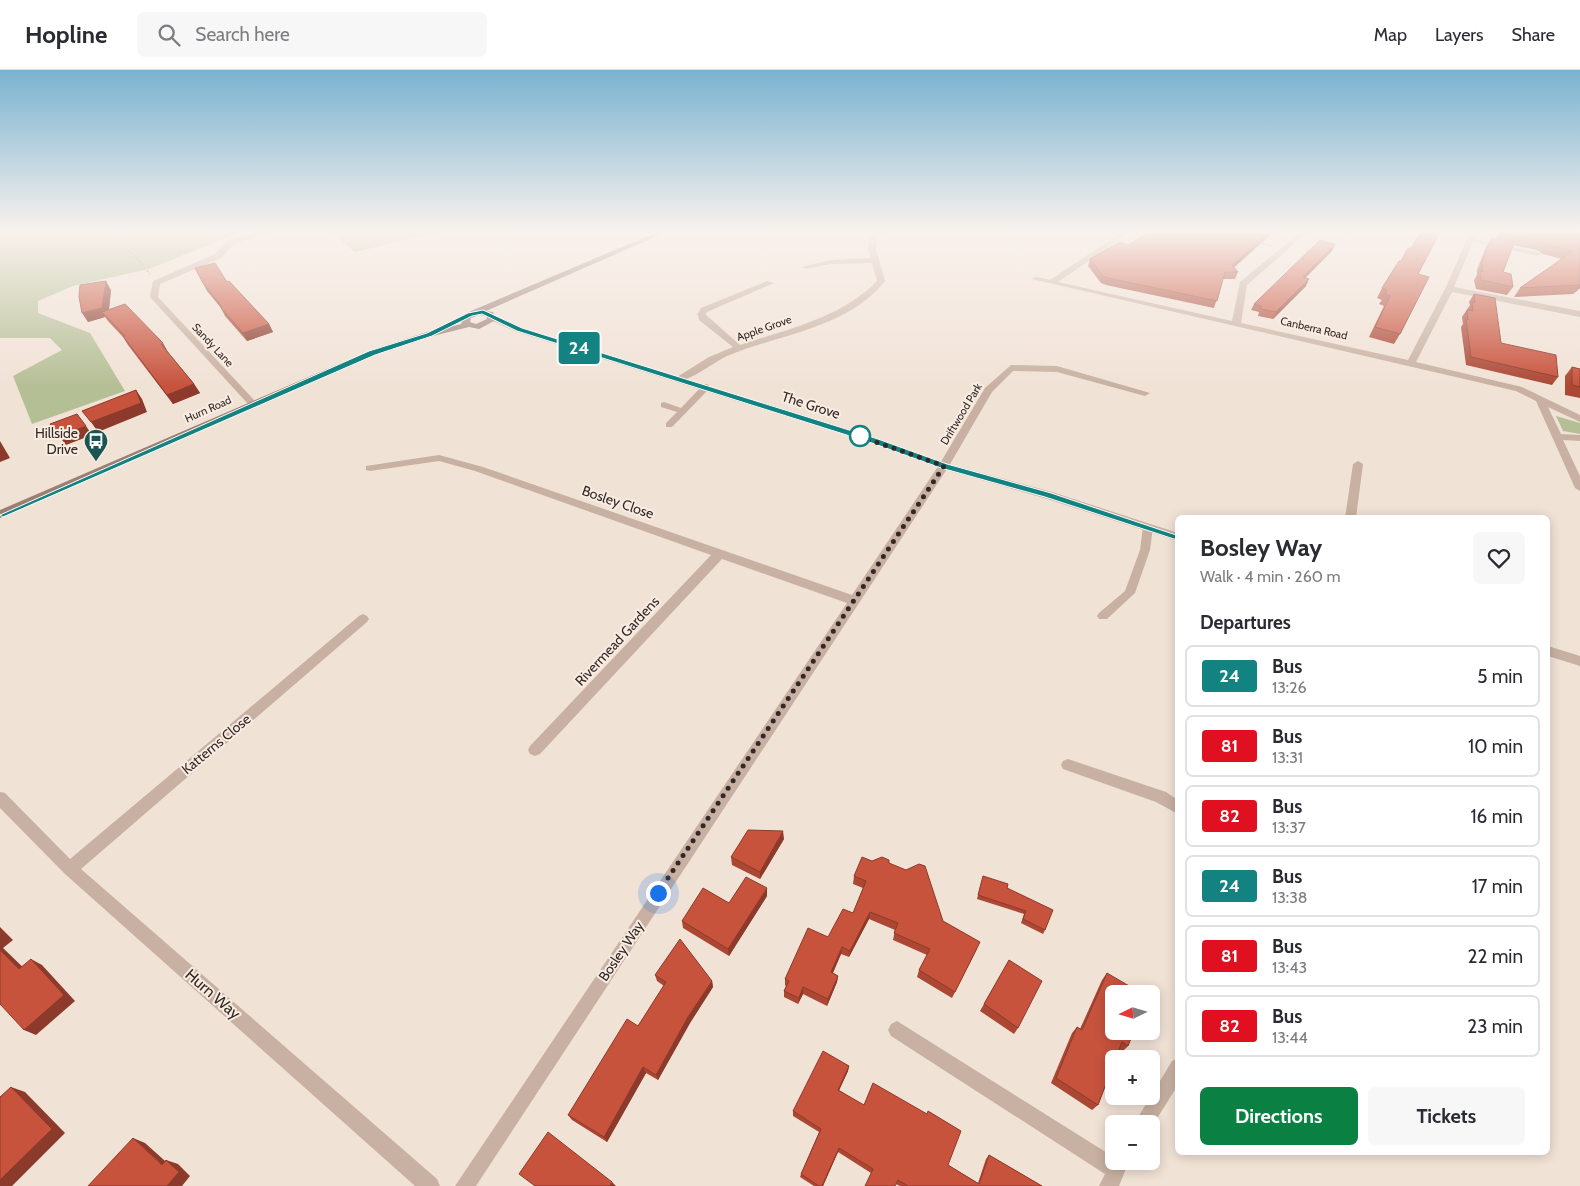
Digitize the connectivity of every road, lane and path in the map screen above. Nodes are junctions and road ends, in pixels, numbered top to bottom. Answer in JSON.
{"nodes":[{"id":1,"x":544,"y":282,"type":"edge"},
{"id":2,"x":880,"y":282,"type":"edge"},
{"id":3,"x":1052,"y":282,"type":"edge"},
{"id":4,"x":1245,"y":282,"type":"edge"},
{"id":5,"x":1452,"y":282,"type":"edge"},
{"id":6,"x":156,"y":283,"type":"edge"},
{"id":7,"x":770,"y":283,"type":"dead end"},
{"id":8,"x":1449,"y":289,"type":"junction"},
{"id":9,"x":513,"y":295,"type":"junction"},
{"id":10,"x":474,"y":313,"type":"junction"},
{"id":11,"x":1580,"y":314,"type":"edge"},
{"id":12,"x":701,"y":315,"type":"joint"},
{"id":13,"x":490,"y":319,"type":"junction"},
{"id":14,"x":466,"y":322,"type":"junction"},
{"id":15,"x":1236,"y":324,"type":"junction"},
{"id":16,"x":739,"y":348,"type":"junction"},
{"id":17,"x":1410,"y":363,"type":"junction"},
{"id":18,"x":680,"y":379,"type":"junction"},
{"id":19,"x":706,"y":387,"type":"junction"},
{"id":20,"x":1145,"y":393,"type":"dead end"},
{"id":21,"x":1540,"y":400,"type":"junction"},
{"id":22,"x":252,"y":404,"type":"junction"},
{"id":23,"x":664,"y":405,"type":"dead end"},
{"id":24,"x":684,"y":411,"type":"junction"},
{"id":25,"x":1580,"y":420,"type":"edge"},
{"id":26,"x":669,"y":425,"type":"dead end"},
{"id":27,"x":1557,"y":437,"type":"junction"},
{"id":28,"x":1580,"y":438,"type":"edge"},
{"id":29,"x":1358,"y":464,"type":"dead end"},
{"id":30,"x":944,"y":466,"type":"junction"},
{"id":31,"x":370,"y":468,"type":"dead end"},
{"id":32,"x":1580,"y":488,"type":"edge"},
{"id":33,"x":0,"y":514,"type":"edge"},
{"id":34,"x":1350,"y":515,"type":"edge"},
{"id":35,"x":1148,"y":528,"type":"junction"},
{"id":36,"x":1175,"y":536,"type":"edge"},
{"id":37,"x":720,"y":553,"type":"junction"},
{"id":38,"x":852,"y":600,"type":"junction"},
{"id":39,"x":1103,"y":616,"type":"dead end"},
{"id":40,"x":363,"y":619,"type":"dead end"},
{"id":41,"x":1550,"y":652,"type":"edge"},
{"id":42,"x":1580,"y":661,"type":"edge"},
{"id":43,"x":536,"y":750,"type":"dead end"},
{"id":44,"x":1068,"y":764,"type":"dead end"},
{"id":45,"x":0,"y":798,"type":"edge"},
{"id":46,"x":1175,"y":806,"type":"edge"},
{"id":47,"x":70,"y":869,"type":"junction"},
{"id":48,"x":897,"y":1030,"type":"dead end"},
{"id":49,"x":1175,"y":1072,"type":"edge"},
{"id":50,"x":1149,"y":1115,"type":"edge"},
{"id":51,"x":1115,"y":1172,"type":"edge"},
{"id":52,"x":430,"y":1186,"type":"edge"},
{"id":53,"x":464,"y":1186,"type":"edge"}],
"edges":[{"from":1,"to":9,"type":"main road"},
{"from":2,"to":16,"type":"street","name":"Apple Grove"},
{"from":3,"to":15,"type":"street","name":"Canberra Road"},
{"from":4,"to":15,"type":"street"},
{"from":5,"to":8,"type":"street"},
{"from":6,"to":22,"type":"street","name":"Sandy Lane"},
{"from":7,"to":12,"type":"lane"},
{"from":8,"to":11,"type":"street"},
{"from":8,"to":17,"type":"street"},
{"from":9,"to":10,"type":"main road"},
{"from":9,"to":13,"type":"main road"},
{"from":10,"to":13,"type":"main road"},
{"from":10,"to":14,"type":"main road"},
{"from":12,"to":16,"type":"street"},
{"from":13,"to":14,"type":"main road"},
{"from":13,"to":18,"type":"street","name":"The Grove"},
{"from":14,"to":22,"type":"main road","name":"Hurn Road"},
{"from":15,"to":17,"type":"street","name":"Canberra Road"},
{"from":16,"to":18,"type":"street","name":"Apple Grove"},
{"from":17,"to":21,"type":"street","name":"Canberra Road"},
{"from":18,"to":19,"type":"street","name":"The Grove"},
{"from":19,"to":24,"type":"lane"},
{"from":19,"to":30,"type":"street","name":"The Grove"},
{"from":20,"to":30,"type":"street","name":"Driftwood Park"},
{"from":21,"to":25,"type":"street","name":"Canberra Road"},
{"from":21,"to":27,"type":"street"},
{"from":22,"to":33,"type":"main road","name":"Hurn Road"},
{"from":23,"to":24,"type":"lane"},
{"from":24,"to":26,"type":"lane"},
{"from":27,"to":28,"type":"street"},
{"from":27,"to":32,"type":"street"},
{"from":29,"to":34,"type":"street"},
{"from":30,"to":35,"type":"street","name":"The Grove"},
{"from":30,"to":38,"type":"street","name":"Bosley Way"},
{"from":31,"to":37,"type":"street","name":"Bosley Close"},
{"from":35,"to":36,"type":"street","name":"The Grove"},
{"from":35,"to":39,"type":"lane"},
{"from":37,"to":38,"type":"street","name":"Bosley Close"},
{"from":37,"to":43,"type":"street","name":"Rivermead Gardens"},
{"from":38,"to":53,"type":"street","name":"Bosley Way"},
{"from":40,"to":47,"type":"street","name":"Katterns Close"},
{"from":41,"to":42,"type":"street"},
{"from":44,"to":46,"type":"street"},
{"from":45,"to":47,"type":"street","name":"Hurn Way"},
{"from":47,"to":52,"type":"street","name":"Hurn Way"},
{"from":48,"to":51,"type":"street"},
{"from":49,"to":50,"type":"street"}]}
